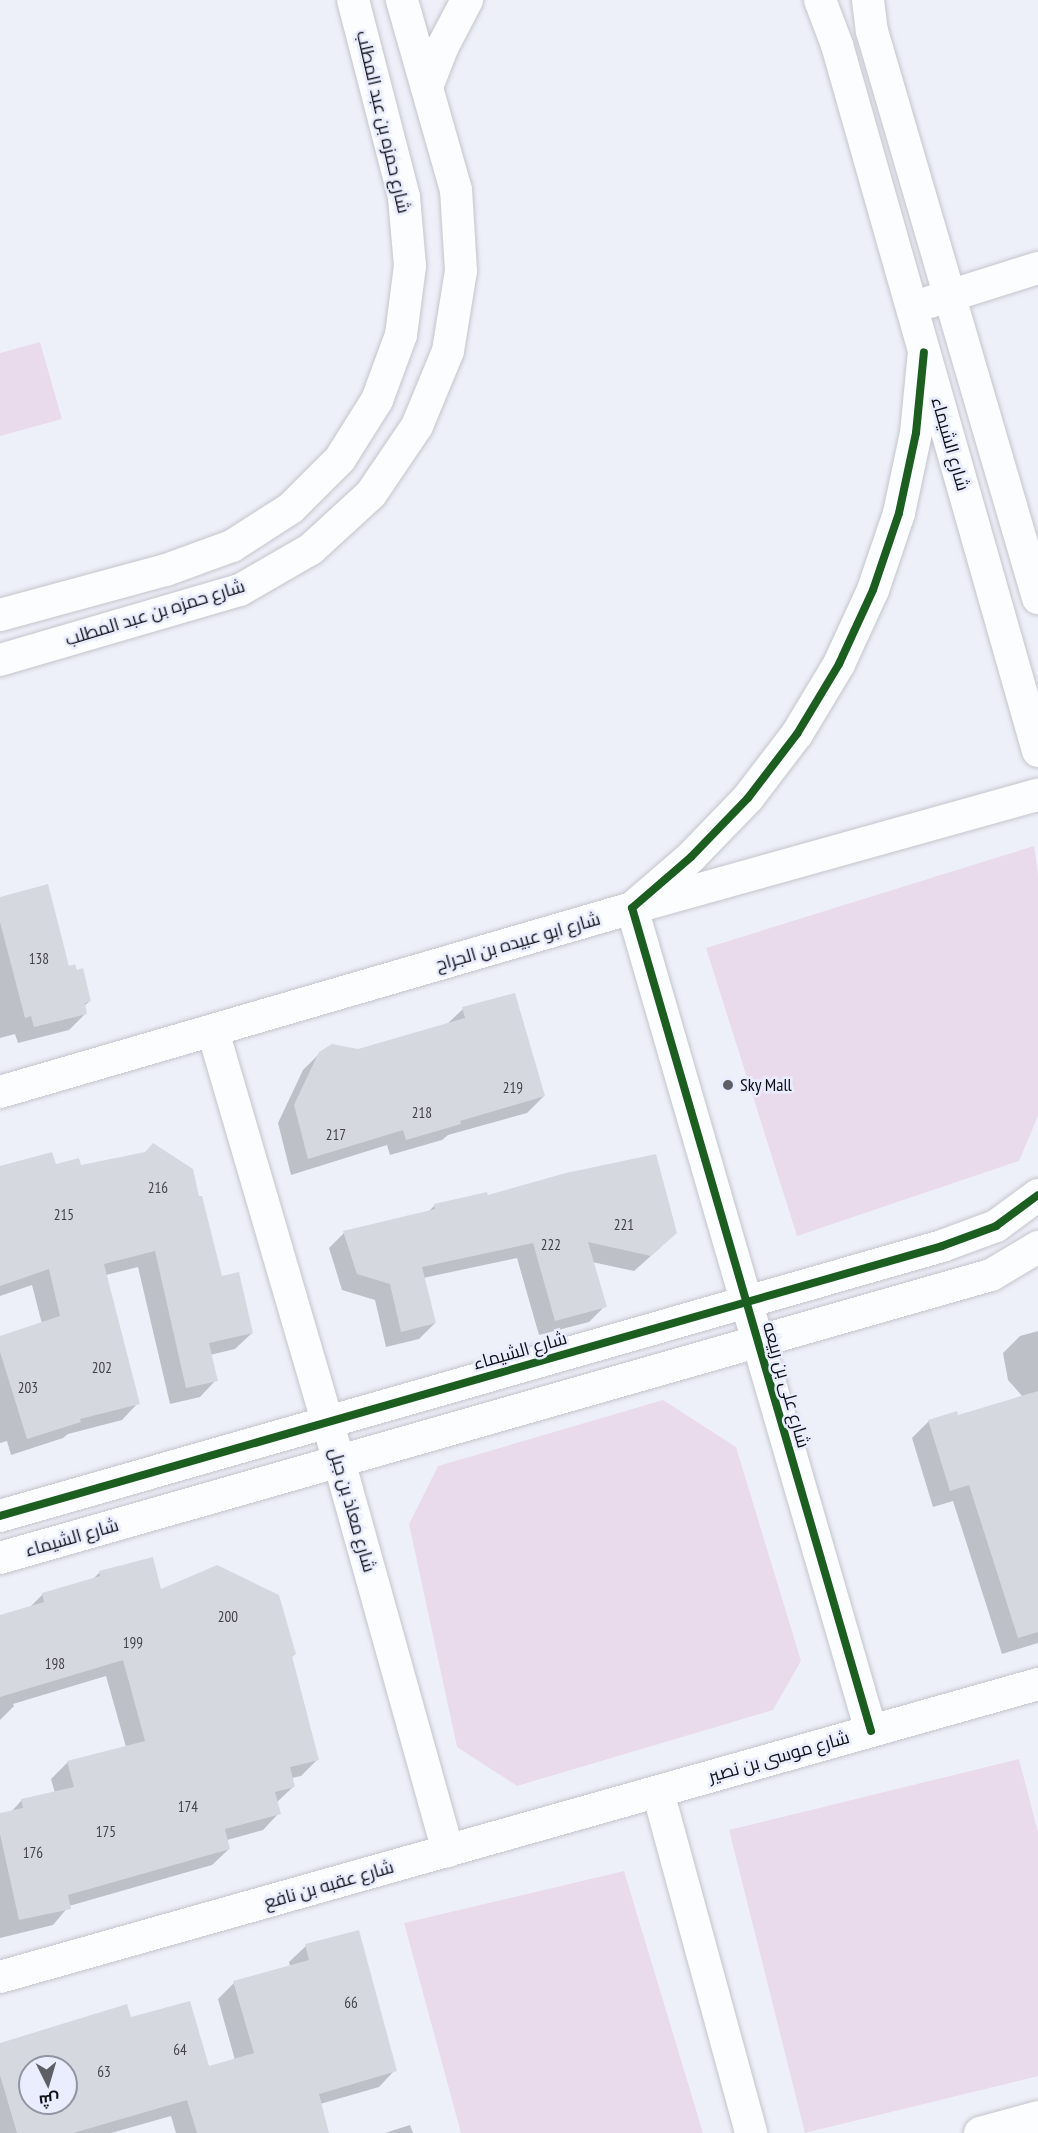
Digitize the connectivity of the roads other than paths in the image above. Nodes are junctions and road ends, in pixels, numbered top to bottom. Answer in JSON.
{"nodes":[{"id":1,"x":353,"y":0,"type":"edge"},
{"id":2,"x":402,"y":0,"type":"edge"},
{"id":3,"x":467,"y":0,"type":"edge"},
{"id":4,"x":820,"y":0,"type":"edge"},
{"id":5,"x":868,"y":0,"type":"edge"},
{"id":6,"x":427,"y":87,"type":"junction"},
{"id":7,"x":1038,"y":268,"type":"edge"},
{"id":8,"x":950,"y":296,"type":"junction"},
{"id":9,"x":912,"y":308,"type":"junction"},
{"id":10,"x":924,"y":352,"type":"junction"},
{"id":11,"x":1038,"y":598,"type":"edge"},
{"id":12,"x":0,"y":615,"type":"edge"},
{"id":13,"x":0,"y":660,"type":"edge"},
{"id":14,"x":1038,"y":751,"type":"edge"},
{"id":15,"x":1038,"y":795,"type":"edge"},
{"id":16,"x":632,"y":908,"type":"junction"},
{"id":17,"x":213,"y":1031,"type":"junction"},
{"id":18,"x":0,"y":1092,"type":"edge"},
{"id":19,"x":1038,"y":1195,"type":"edge"},
{"id":20,"x":1038,"y":1247,"type":"edge"},
{"id":21,"x":747,"y":1302,"type":"junction"},
{"id":22,"x":758,"y":1342,"type":"junction"},
{"id":23,"x":327,"y":1421,"type":"junction"},
{"id":24,"x":339,"y":1461,"type":"junction"},
{"id":25,"x":0,"y":1516,"type":"edge"},
{"id":26,"x":0,"y":1558,"type":"edge"},
{"id":27,"x":1038,"y":1684,"type":"edge"},
{"id":28,"x":871,"y":1731,"type":"junction"},
{"id":29,"x":658,"y":1792,"type":"junction"},
{"id":30,"x":448,"y":1851,"type":"junction"},
{"id":31,"x":0,"y":1977,"type":"edge"},
{"id":32,"x":1038,"y":2117,"type":"edge"},
{"id":33,"x":751,"y":2133,"type":"edge"},
{"id":34,"x":980,"y":2133,"type":"edge"}],
"edges":[{"from":1,"to":12,"type":"street","name":"شارع حمزه بن عبد المطلب"},
{"from":2,"to":6,"type":"street","name":"شارع حمزه بن عبد المطلب"},
{"from":3,"to":6,"type":"street"},
{"from":4,"to":9,"type":"street","name":"شارع الشيماء"},
{"from":5,"to":8,"type":"street"},
{"from":6,"to":13,"type":"street","name":"شارع حمزه بن عبد المطلب"},
{"from":7,"to":8,"type":"street"},
{"from":8,"to":9,"type":"street"},
{"from":8,"to":11,"type":"street"},
{"from":9,"to":10,"type":"street","name":"شارع الشيماء"},
{"from":10,"to":14,"type":"street","name":"شارع الشيماء"},
{"from":10,"to":16,"type":"street"},
{"from":15,"to":16,"type":"street","name":"شارع ابو عبيده بن الجراح"},
{"from":16,"to":17,"type":"street","name":"شارع ابو عبيده بن الجراح"},
{"from":16,"to":21,"type":"street","name":"شارع على بن ربيعه"},
{"from":17,"to":18,"type":"street","name":"شارع ابو عبيده بن الجراح"},
{"from":17,"to":23,"type":"street","name":"شارع معاذ بن جبل"},
{"from":19,"to":21,"type":"street","name":"شارع الشيماء"},
{"from":20,"to":22,"type":"street","name":"شارع الشيماء"},
{"from":21,"to":22,"type":"street","name":"شارع على بن ربيعه"},
{"from":21,"to":23,"type":"street","name":"شارع الشيماء"},
{"from":22,"to":24,"type":"street","name":"شارع الشيماء"},
{"from":22,"to":28,"type":"street","name":"شارع على بن ربيعه"},
{"from":23,"to":24,"type":"street","name":"شارع معاذ بن جبل"},
{"from":23,"to":25,"type":"street","name":"شارع الشيماء"},
{"from":24,"to":26,"type":"street","name":"شارع الشيماء"},
{"from":24,"to":30,"type":"street","name":"شارع معاذ بن جبل"},
{"from":27,"to":28,"type":"street","name":"شارع موسى بن نصير"},
{"from":28,"to":29,"type":"street","name":"شارع موسى بن نصير"},
{"from":29,"to":30,"type":"street","name":"شارع عقبه بن نافع"},
{"from":29,"to":33,"type":"street"},
{"from":30,"to":31,"type":"street","name":"شارع عقبه بن نافع"},
{"from":32,"to":34,"type":"street"}]}
